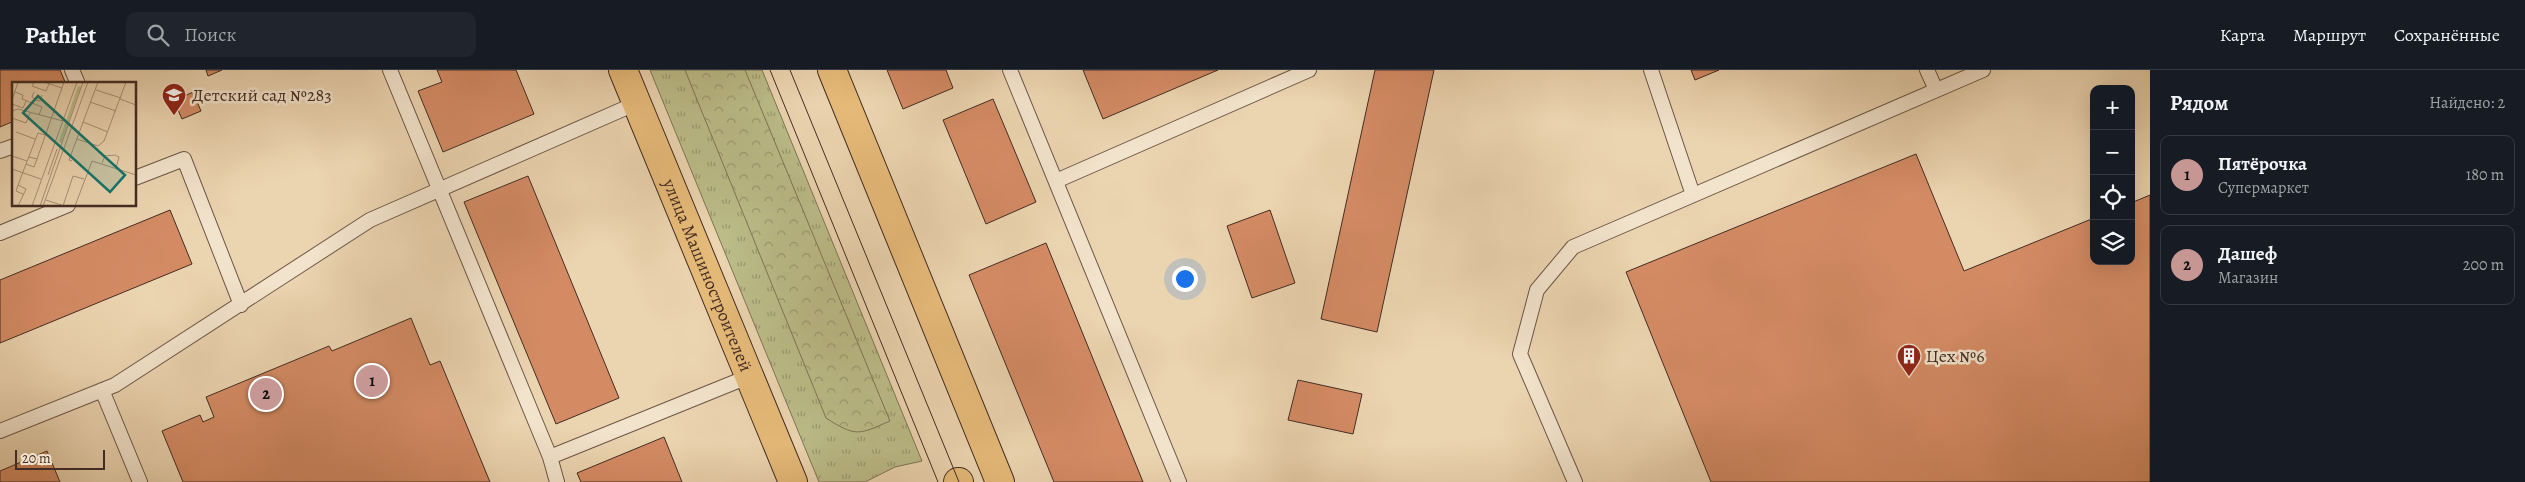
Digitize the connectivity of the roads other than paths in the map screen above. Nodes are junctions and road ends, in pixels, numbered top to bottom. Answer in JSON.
{"nodes":[{"id":1,"x":72,"y":70,"type":"edge"},
{"id":2,"x":390,"y":70,"type":"edge"},
{"id":3,"x":624,"y":70,"type":"edge"},
{"id":4,"x":832,"y":70,"type":"edge"},
{"id":5,"x":1010,"y":70,"type":"edge"},
{"id":6,"x":1308,"y":70,"type":"edge"},
{"id":7,"x":1651,"y":70,"type":"edge"},
{"id":8,"x":1927,"y":70,"type":"edge"},
{"id":9,"x":1983,"y":70,"type":"edge"},
{"id":10,"x":77,"y":82,"type":"edge"},
{"id":11,"x":1936,"y":90,"type":"junction"},
{"id":12,"x":637,"y":103,"type":"junction"},
{"id":13,"x":12,"y":147,"type":"edge"},
{"id":14,"x":0,"y":151,"type":"edge"},
{"id":15,"x":136,"y":178,"type":"edge"},
{"id":16,"x":1056,"y":181,"type":"junction"},
{"id":17,"x":438,"y":189,"type":"junction"},
{"id":18,"x":1693,"y":195,"type":"junction"},
{"id":19,"x":62,"y":206,"type":"edge"},
{"id":20,"x":43,"y":209,"type":"edge"},
{"id":21,"x":0,"y":233,"type":"edge"},
{"id":22,"x":241,"y":305,"type":"junction"},
{"id":23,"x":750,"y":376,"type":"junction"},
{"id":24,"x":102,"y":390,"type":"junction"},
{"id":25,"x":0,"y":431,"type":"edge"},
{"id":26,"x":550,"y":457,"type":"junction"},
{"id":27,"x":140,"y":482,"type":"edge"},
{"id":28,"x":557,"y":482,"type":"edge"},
{"id":29,"x":793,"y":482,"type":"edge"},
{"id":30,"x":1000,"y":482,"type":"edge"},
{"id":31,"x":1179,"y":482,"type":"edge"},
{"id":32,"x":1575,"y":482,"type":"edge"}],
"edges":[{"from":1,"to":10,"type":"lane"},
{"from":2,"to":17,"type":"lane"},
{"from":3,"to":12,"type":"main road","name":"улица Машиностроителей"},
{"from":4,"to":30,"type":"main road"},
{"from":5,"to":16,"type":"lane"},
{"from":6,"to":16,"type":"lane"},
{"from":7,"to":18,"type":"lane"},
{"from":8,"to":11,"type":"lane"},
{"from":9,"to":11,"type":"lane"},
{"from":11,"to":18,"type":"lane"},
{"from":12,"to":17,"type":"lane"},
{"from":12,"to":23,"type":"main road","name":"улица Машиностроителей"},
{"from":13,"to":14,"type":"lane"},
{"from":15,"to":22,"type":"lane"},
{"from":16,"to":31,"type":"lane"},
{"from":17,"to":22,"type":"lane"},
{"from":17,"to":26,"type":"lane"},
{"from":18,"to":32,"type":"lane"},
{"from":19,"to":20,"type":"lane"},
{"from":20,"to":21,"type":"lane"},
{"from":22,"to":24,"type":"lane"},
{"from":23,"to":26,"type":"lane"},
{"from":23,"to":29,"type":"main road","name":"улица Машиностроителей"},
{"from":24,"to":25,"type":"lane"},
{"from":24,"to":27,"type":"lane"},
{"from":26,"to":28,"type":"lane"}]}
